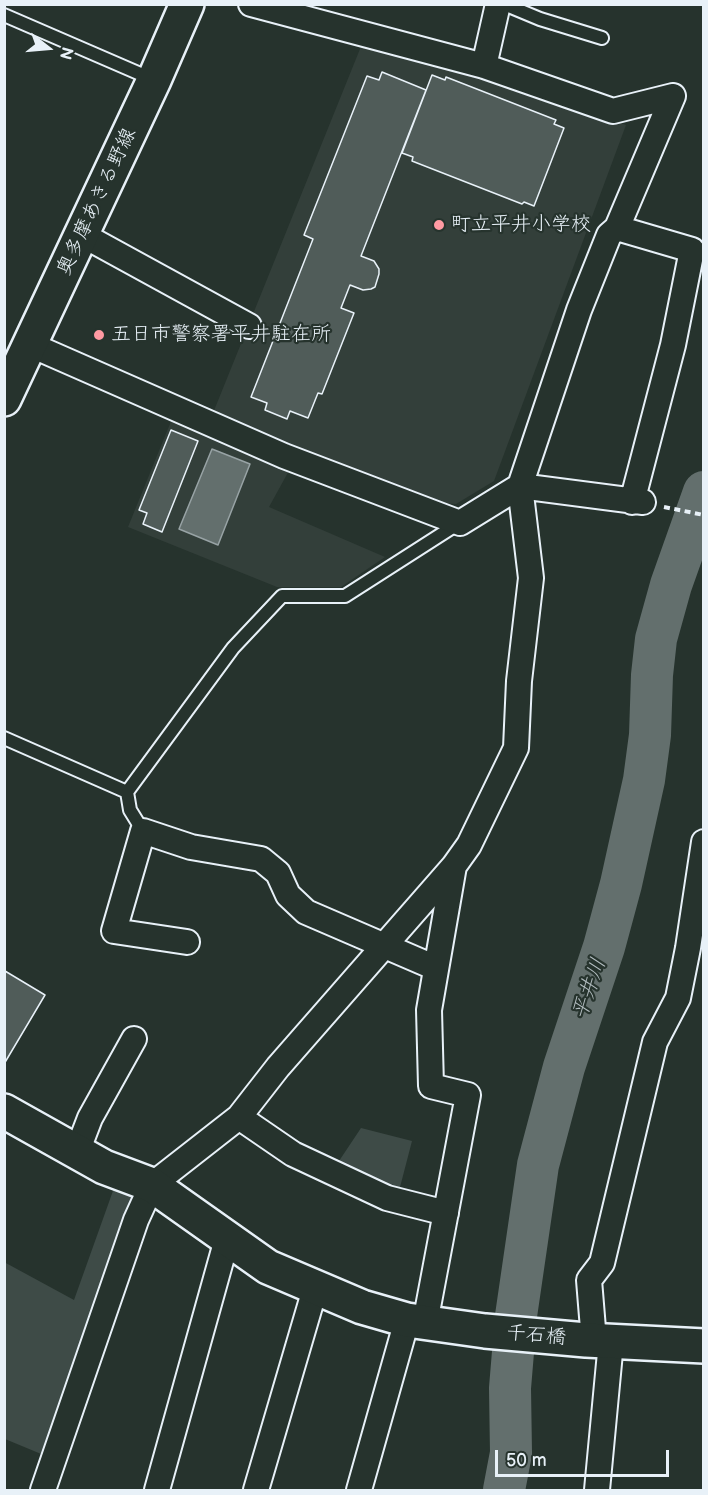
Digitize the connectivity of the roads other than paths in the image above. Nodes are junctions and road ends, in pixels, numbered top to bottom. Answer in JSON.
{"nodes":[{"id":1,"x":187,"y":4,"type":"edge"},
{"id":2,"x":251,"y":4,"type":"edge"},
{"id":3,"x":498,"y":4,"type":"edge"},
{"id":4,"x":504,"y":4,"type":"edge"},
{"id":5,"x":4,"y":15,"type":"edge"},
{"id":6,"x":602,"y":38,"type":"dead end"},
{"id":7,"x":484,"y":66,"type":"junction"},
{"id":8,"x":154,"y":80,"type":"junction"},
{"id":9,"x":617,"y":228,"type":"junction"},
{"id":10,"x":81,"y":234,"type":"junction"},
{"id":11,"x":249,"y":326,"type":"dead end"},
{"id":12,"x":31,"y":345,"type":"junction"},
{"id":13,"x":4,"y":399,"type":"edge"},
{"id":14,"x":520,"y":486,"type":"junction"},
{"id":15,"x":460,"y":522,"type":"junction"},
{"id":16,"x":4,"y":738,"type":"edge"},
{"id":17,"x":127,"y":792,"type":"junction"},
{"id":18,"x":143,"y":831,"type":"junction"},
{"id":19,"x":704,"y":842,"type":"edge"},
{"id":20,"x":454,"y":866,"type":"junction"},
{"id":21,"x":698,"y":925,"type":"edge"},
{"id":22,"x":187,"y":942,"type":"dead end"},
{"id":23,"x":385,"y":946,"type":"junction"},
{"id":24,"x":436,"y":968,"type":"junction"},
{"id":25,"x":134,"y":1039,"type":"dead end"},
{"id":26,"x":4,"y":1111,"type":"edge"},
{"id":27,"x":239,"y":1118,"type":"junction"},
{"id":28,"x":77,"y":1152,"type":"junction"},
{"id":29,"x":152,"y":1185,"type":"junction"},
{"id":30,"x":446,"y":1213,"type":"junction"},
{"id":31,"x":227,"y":1239,"type":"junction"},
{"id":32,"x":315,"y":1289,"type":"junction"},
{"id":33,"x":416,"y":1321,"type":"junction"},
{"id":34,"x":597,"y":1341,"type":"junction"},
{"id":35,"x":704,"y":1346,"type":"edge"},
{"id":36,"x":43,"y":1491,"type":"edge"},
{"id":37,"x":157,"y":1491,"type":"edge"},
{"id":38,"x":256,"y":1491,"type":"edge"},
{"id":39,"x":359,"y":1491,"type":"edge"},
{"id":40,"x":597,"y":1491,"type":"edge"}],
"edges":[{"from":1,"to":8,"type":"street","name":"奥多摩あきる野線"},
{"from":2,"to":7,"type":"street"},
{"from":3,"to":7,"type":"street"},
{"from":4,"to":6,"type":"lane"},
{"from":5,"to":8,"type":"lane"},
{"from":7,"to":9,"type":"street"},
{"from":8,"to":10,"type":"street","name":"奥多摩あきる野線"},
{"from":9,"to":14,"type":"street"},
{"from":9,"to":14,"type":"street"},
{"from":10,"to":11,"type":"street"},
{"from":10,"to":12,"type":"street","name":"奥多摩あきる野線"},
{"from":12,"to":13,"type":"street","name":"奥多摩あきる野線"},
{"from":12,"to":15,"type":"street"},
{"from":14,"to":15,"type":"street"},
{"from":14,"to":20,"type":"street"},
{"from":15,"to":17,"type":"lane"},
{"from":16,"to":17,"type":"lane"},
{"from":17,"to":18,"type":"lane"},
{"from":18,"to":22,"type":"street"},
{"from":18,"to":23,"type":"street"},
{"from":19,"to":21,"type":"street"},
{"from":20,"to":23,"type":"street"},
{"from":20,"to":24,"type":"street"},
{"from":21,"to":34,"type":"street"},
{"from":23,"to":24,"type":"street"},
{"from":23,"to":27,"type":"street"},
{"from":24,"to":30,"type":"street"},
{"from":25,"to":28,"type":"street"},
{"from":26,"to":28,"type":"street","name":"千石橋"},
{"from":27,"to":29,"type":"street"},
{"from":27,"to":30,"type":"street"},
{"from":28,"to":29,"type":"street","name":"千石橋"},
{"from":29,"to":31,"type":"street","name":"千石橋"},
{"from":29,"to":36,"type":"street"},
{"from":30,"to":33,"type":"street"},
{"from":31,"to":32,"type":"street","name":"千石橋"},
{"from":31,"to":37,"type":"street"},
{"from":32,"to":33,"type":"street","name":"千石橋"},
{"from":32,"to":38,"type":"street"},
{"from":33,"to":34,"type":"street","name":"千石橋"},
{"from":33,"to":39,"type":"street"},
{"from":34,"to":35,"type":"street","name":"千石橋"},
{"from":34,"to":40,"type":"street"}]}
